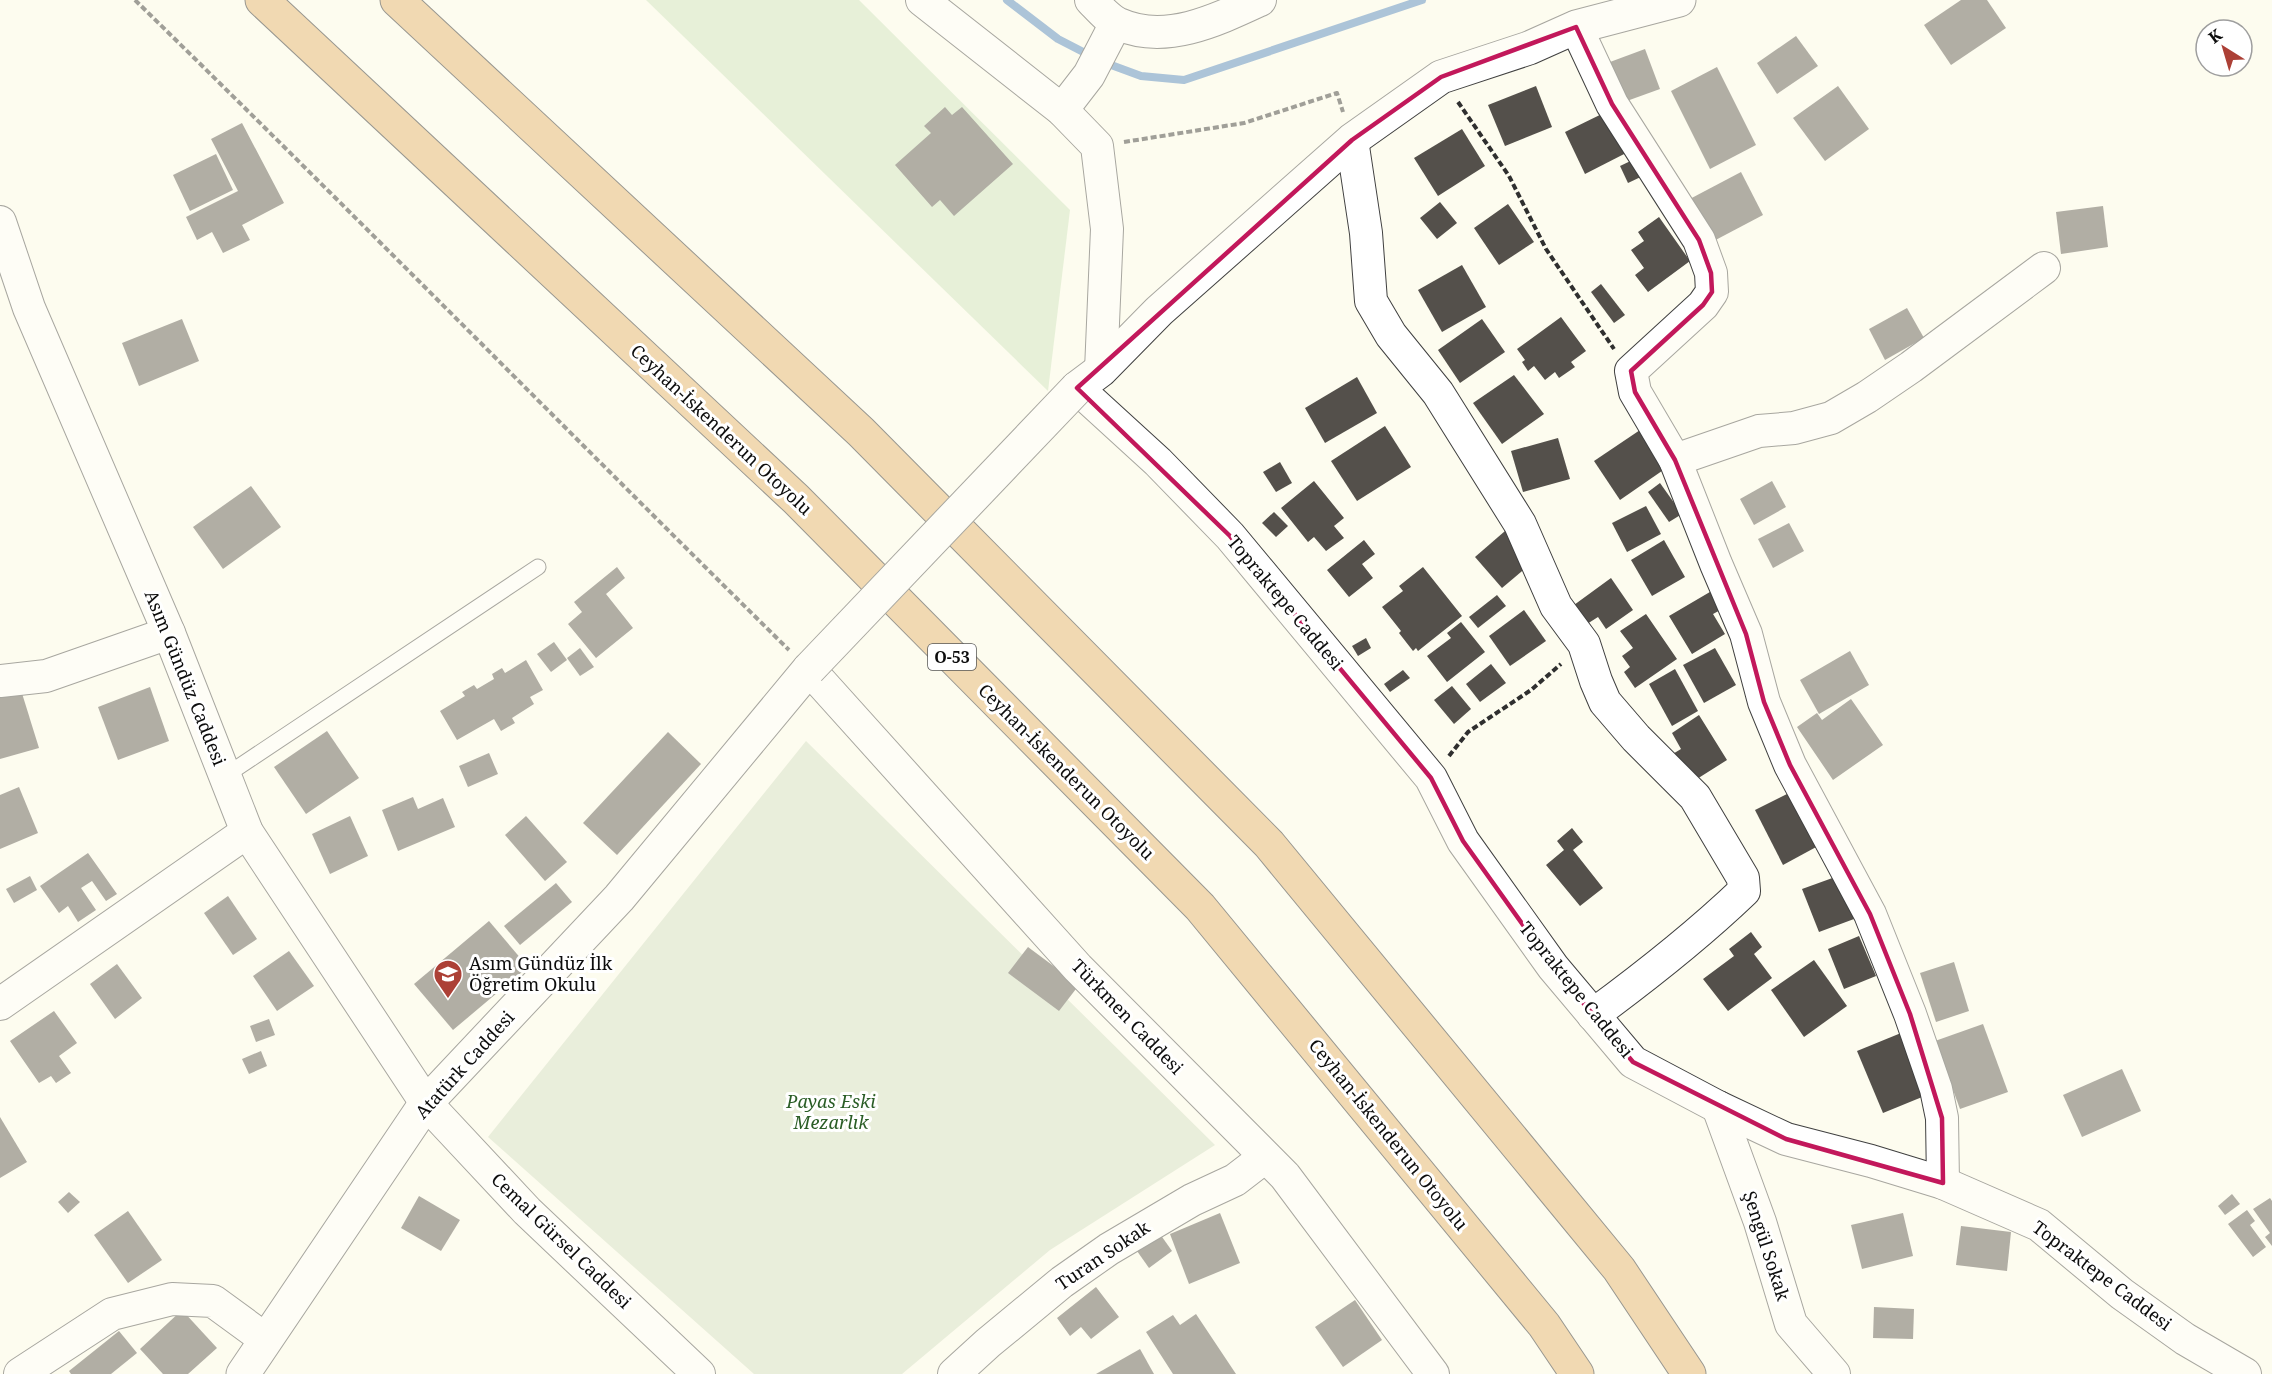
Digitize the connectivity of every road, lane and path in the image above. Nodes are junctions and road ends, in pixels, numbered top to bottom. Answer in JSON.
{"nodes":[{"id":1,"x":135,"y":0,"type":"edge"},
{"id":2,"x":262,"y":0,"type":"edge"},
{"id":3,"x":397,"y":0,"type":"edge"},
{"id":4,"x":922,"y":0,"type":"edge"},
{"id":5,"x":1091,"y":0,"type":"edge"},
{"id":6,"x":1260,"y":0,"type":"edge"},
{"id":7,"x":1679,"y":0,"type":"edge"},
{"id":8,"x":1576,"y":27,"type":"junction"},
{"id":9,"x":1111,"y":33,"type":"junction"},
{"id":10,"x":1441,"y":77,"type":"junction"},
{"id":11,"x":1062,"y":110,"type":"junction"},
{"id":12,"x":1352,"y":140,"type":"junction"},
{"id":13,"x":1097,"y":146,"type":"junction"},
{"id":14,"x":0,"y":222,"type":"edge"},
{"id":15,"x":2044,"y":268,"type":"dead end"},
{"id":16,"x":9,"y":278,"type":"edge"},
{"id":17,"x":1631,"y":371,"type":"junction"},
{"id":18,"x":1089,"y":379,"type":"junction"},
{"id":19,"x":1675,"y":460,"type":"junction"},
{"id":20,"x":538,"y":567,"type":"dead end"},
{"id":21,"x":169,"y":633,"type":"junction"},
{"id":22,"x":1584,"y":644,"type":"junction"},
{"id":23,"x":808,"y":669,"type":"junction"},
{"id":24,"x":0,"y":681,"type":"edge"},
{"id":25,"x":225,"y":776,"type":"junction"},
{"id":26,"x":1431,"y":778,"type":"junction"},
{"id":27,"x":247,"y":832,"type":"junction"},
{"id":28,"x":0,"y":1004,"type":"edge"},
{"id":29,"x":1593,"y":1015,"type":"junction"},
{"id":30,"x":426,"y":1104,"type":"junction"},
{"id":31,"x":1718,"y":1107,"type":"junction"},
{"id":32,"x":1265,"y":1157,"type":"junction"},
{"id":33,"x":1944,"y":1183,"type":"junction"},
{"id":34,"x":265,"y":1339,"type":"junction"},
{"id":35,"x":2185,"y":1339,"type":"junction"},
{"id":36,"x":20,"y":1374,"type":"edge"},
{"id":37,"x":243,"y":1374,"type":"edge"},
{"id":38,"x":698,"y":1374,"type":"edge"},
{"id":39,"x":954,"y":1374,"type":"edge"},
{"id":40,"x":1433,"y":1374,"type":"edge"},
{"id":41,"x":1577,"y":1374,"type":"edge"},
{"id":42,"x":1689,"y":1374,"type":"edge"},
{"id":43,"x":1834,"y":1374,"type":"edge"},
{"id":44,"x":2198,"y":1374,"type":"edge"},
{"id":45,"x":2245,"y":1374,"type":"edge"}],
"edges":[{"from":1,"to":23,"type":"path"},
{"from":2,"to":41,"type":"highway","name":"Ceyhan-İskenderun Otoyolu","number":"O-53"},
{"from":3,"to":42,"type":"highway"},
{"from":4,"to":11,"type":"street"},
{"from":5,"to":9,"type":"street"},
{"from":6,"to":9,"type":"street"},
{"from":7,"to":8,"type":"street","name":"Atatürk Caddesi"},
{"from":8,"to":10,"type":"street","name":"Atatürk Caddesi"},
{"from":8,"to":17,"type":"street"},
{"from":9,"to":11,"type":"street"},
{"from":10,"to":12,"type":"street","name":"Atatürk Caddesi"},
{"from":10,"to":17,"type":"path"},
{"from":11,"to":13,"type":"street"},
{"from":12,"to":13,"type":"path"},
{"from":12,"to":18,"type":"street","name":"Atatürk Caddesi"},
{"from":12,"to":22,"type":"street"},
{"from":13,"to":18,"type":"street"},
{"from":14,"to":16,"type":"street","name":"Asım Gündüz Caddesi"},
{"from":15,"to":19,"type":"street"},
{"from":16,"to":21,"type":"street","name":"Asım Gündüz Caddesi"},
{"from":17,"to":19,"type":"street"},
{"from":18,"to":23,"type":"street","name":"Atatürk Caddesi","bridge":true},
{"from":18,"to":26,"type":"street","name":"Topraktepe Caddesi"},
{"from":19,"to":33,"type":"street"},
{"from":20,"to":25,"type":"lane"},
{"from":21,"to":24,"type":"street"},
{"from":21,"to":25,"type":"street","name":"Asım Gündüz Caddesi"},
{"from":22,"to":26,"type":"path"},
{"from":22,"to":29,"type":"street"},
{"from":23,"to":30,"type":"street","name":"Atatürk Caddesi"},
{"from":23,"to":32,"type":"street","name":"Türkmen Caddesi"},
{"from":25,"to":27,"type":"street","name":"Asım Gündüz Caddesi"},
{"from":26,"to":29,"type":"street","name":"Topraktepe Caddesi"},
{"from":27,"to":28,"type":"street"},
{"from":27,"to":30,"type":"street","name":"Asım Gündüz Caddesi"},
{"from":29,"to":31,"type":"street","name":"Topraktepe Caddesi"},
{"from":30,"to":34,"type":"street","name":"Atatürk Caddesi"},
{"from":30,"to":38,"type":"street","name":"Cemal Gürsel Caddesi"},
{"from":31,"to":33,"type":"street","name":"Topraktepe Caddesi"},
{"from":31,"to":43,"type":"street","name":"Şengül Sokak"},
{"from":32,"to":39,"type":"street","name":"Turan Sokak"},
{"from":32,"to":40,"type":"street","name":"Türkmen Caddesi"},
{"from":33,"to":35,"type":"street","name":"Topraktepe Caddesi"},
{"from":34,"to":36,"type":"street"},
{"from":34,"to":37,"type":"street","name":"Atatürk Caddesi"},
{"from":35,"to":44,"type":"street"},
{"from":35,"to":45,"type":"street","name":"Topraktepe Caddesi"}]}
